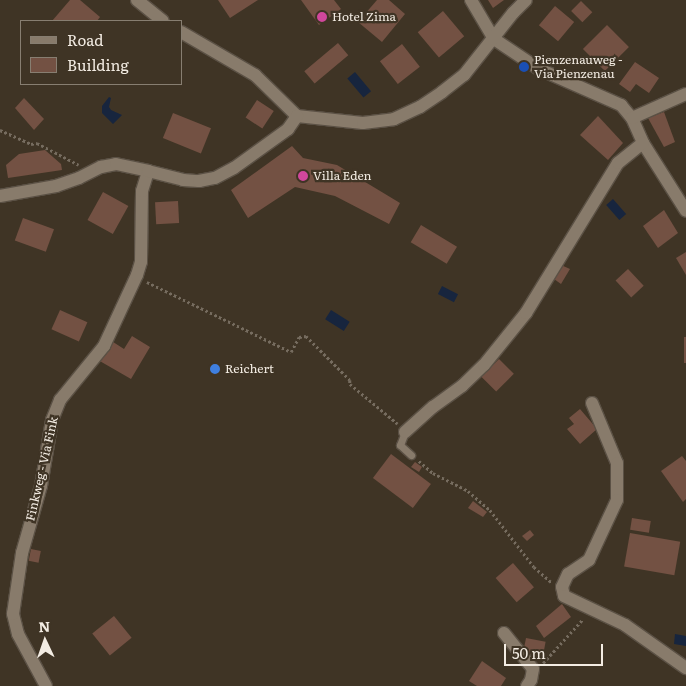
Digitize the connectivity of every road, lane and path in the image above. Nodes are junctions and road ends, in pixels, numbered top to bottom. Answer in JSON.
{"nodes":[{"id":1,"x":137,"y":0,"type":"edge"},
{"id":2,"x":471,"y":0,"type":"edge"},
{"id":3,"x":526,"y":0,"type":"edge"},
{"id":4,"x":162,"y":20,"type":"edge"},
{"id":5,"x":182,"y":33,"type":"edge"},
{"id":6,"x":494,"y":39,"type":"junction"},
{"id":7,"x":686,"y":94,"type":"edge"},
{"id":8,"x":297,"y":116,"type":"junction"},
{"id":9,"x":632,"y":118,"type":"junction"},
{"id":10,"x":0,"y":130,"type":"edge"},
{"id":11,"x":643,"y":143,"type":"junction"},
{"id":12,"x":148,"y":171,"type":"junction"},
{"id":13,"x":91,"y":172,"type":"junction"},
{"id":14,"x":0,"y":196,"type":"edge"},
{"id":15,"x":686,"y":211,"type":"edge"},
{"id":16,"x":136,"y":277,"type":"junction"},
{"id":17,"x":592,"y":403,"type":"dead end"},
{"id":18,"x":406,"y":432,"type":"junction"},
{"id":19,"x":411,"y":454,"type":"joint"},
{"id":20,"x":562,"y":587,"type":"junction"},
{"id":21,"x":591,"y":608,"type":"junction"},
{"id":22,"x":504,"y":632,"type":"dead end"},
{"id":23,"x":686,"y":668,"type":"edge"},
{"id":24,"x":529,"y":681,"type":"edge"},
{"id":25,"x":46,"y":686,"type":"edge"}],
"edges":[{"from":1,"to":4,"type":"street"},
{"from":2,"to":6,"type":"street"},
{"from":3,"to":6,"type":"street"},
{"from":5,"to":8,"type":"street"},
{"from":6,"to":8,"type":"street"},
{"from":6,"to":9,"type":"street"},
{"from":7,"to":9,"type":"street"},
{"from":8,"to":12,"type":"street"},
{"from":9,"to":11,"type":"street"},
{"from":10,"to":13,"type":"path"},
{"from":11,"to":15,"type":"street"},
{"from":11,"to":18,"type":"street"},
{"from":12,"to":13,"type":"street"},
{"from":12,"to":16,"type":"street","name":"Finkweg - Via Fink"},
{"from":13,"to":14,"type":"street"},
{"from":16,"to":18,"type":"path"},
{"from":16,"to":25,"type":"street","name":"Finkweg - Via Fink"},
{"from":17,"to":20,"type":"street"},
{"from":18,"to":19,"type":"lane"},
{"from":19,"to":20,"type":"path"},
{"from":20,"to":21,"type":"street"},
{"from":21,"to":23,"type":"street"},
{"from":21,"to":24,"type":"path"},
{"from":22,"to":24,"type":"street"}]}
